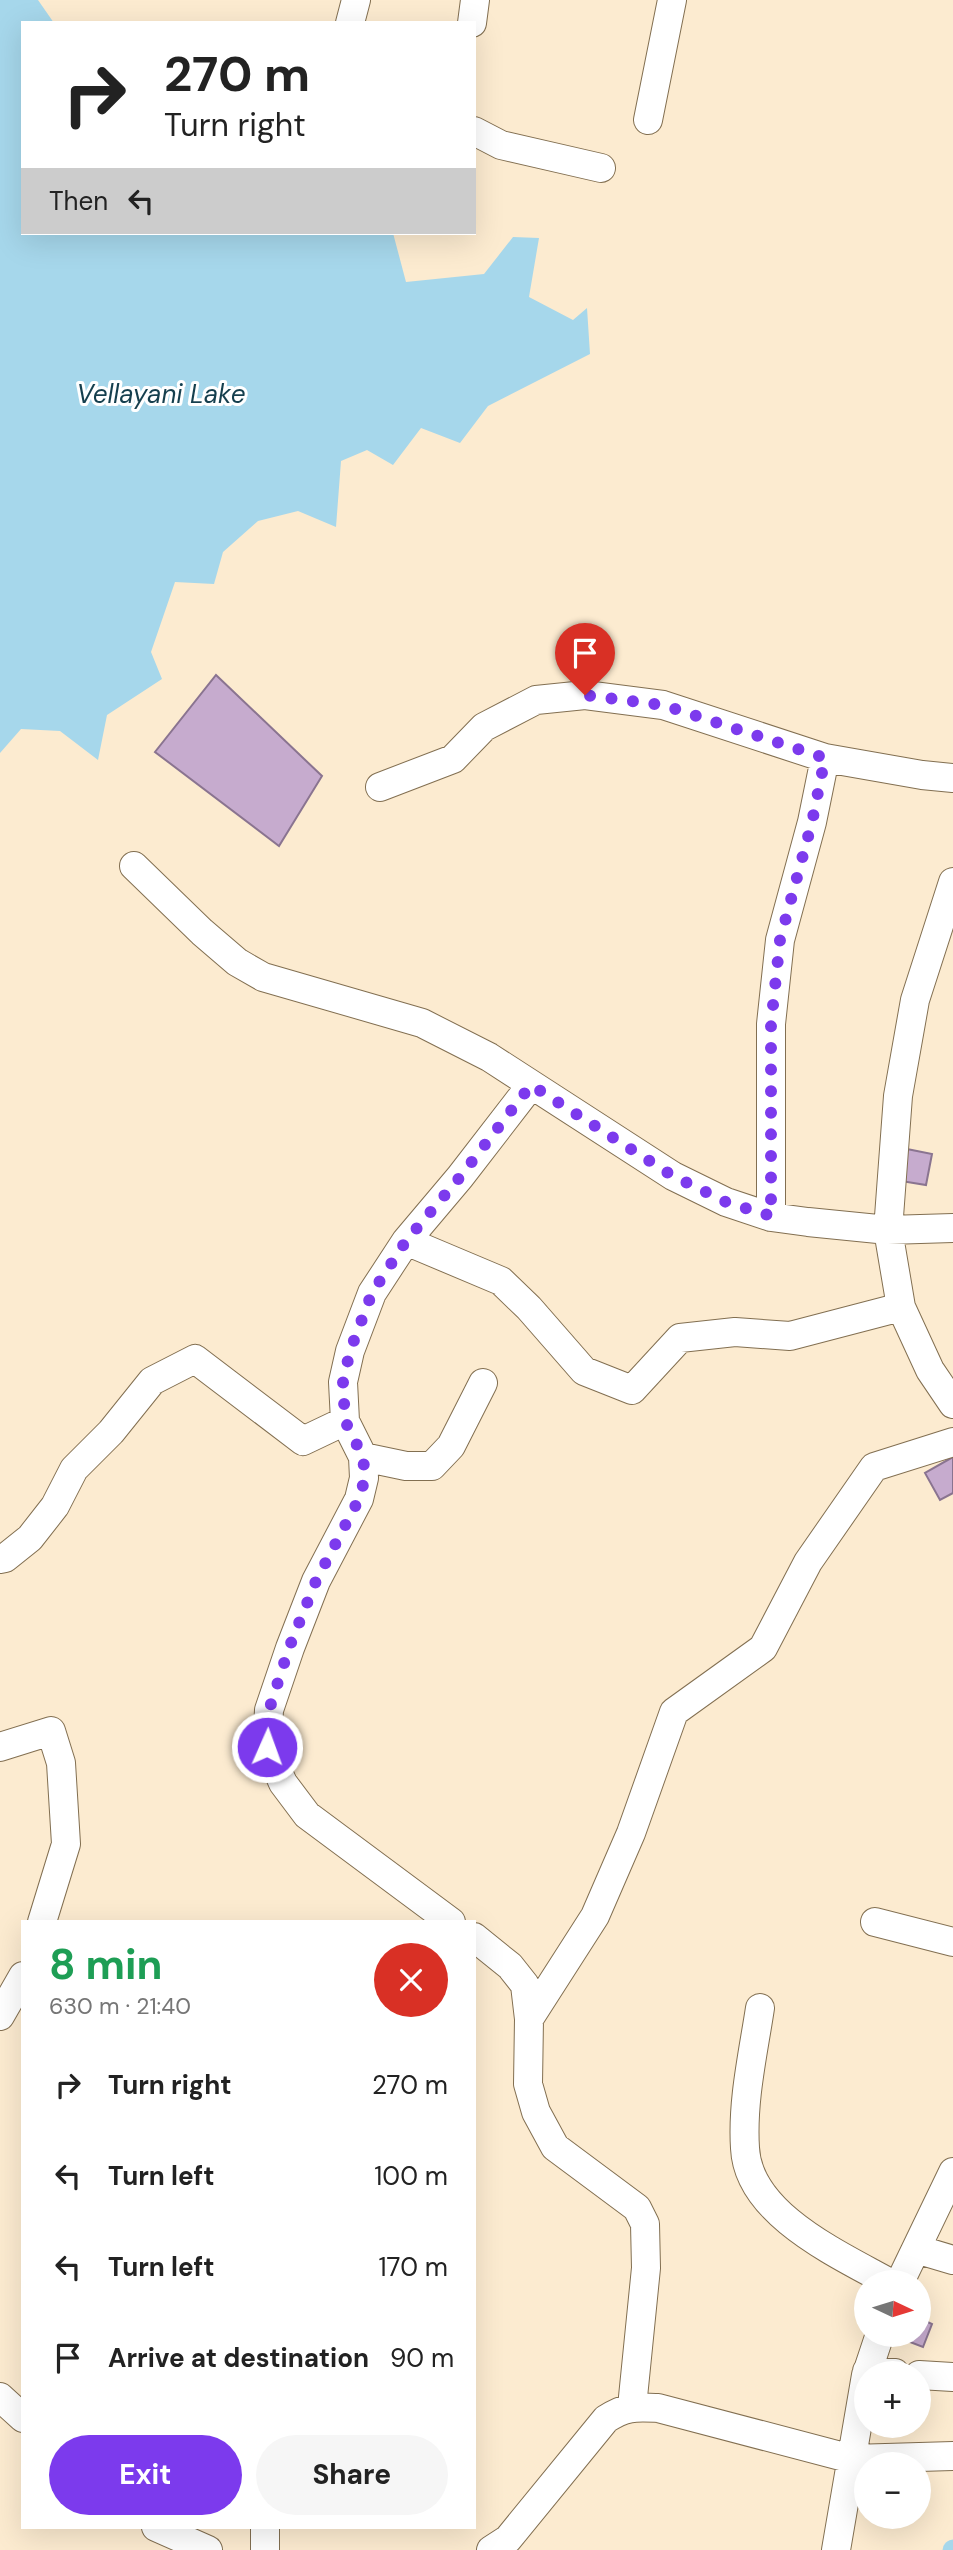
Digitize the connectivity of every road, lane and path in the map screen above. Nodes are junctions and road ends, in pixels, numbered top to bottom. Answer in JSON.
{"nodes":[{"id":1,"x":356,"y":0,"type":"edge"},
{"id":2,"x":475,"y":0,"type":"edge"},
{"id":3,"x":672,"y":0,"type":"edge"},
{"id":4,"x":351,"y":21,"type":"edge"},
{"id":5,"x":472,"y":21,"type":"edge"},
{"id":6,"x":648,"y":120,"type":"dead end"},
{"id":7,"x":476,"y":132,"type":"edge"},
{"id":8,"x":601,"y":167,"type":"dead end"},
{"id":9,"x":825,"y":758,"type":"junction"},
{"id":10,"x":953,"y":778,"type":"edge"},
{"id":11,"x":380,"y":786,"type":"dead end"},
{"id":12,"x":134,"y":866,"type":"dead end"},
{"id":13,"x":953,"y":882,"type":"edge"},
{"id":14,"x":531,"y":1085,"type":"junction"},
{"id":15,"x":771,"y":1216,"type":"junction"},
{"id":16,"x":953,"y":1228,"type":"edge"},
{"id":17,"x":888,"y":1230,"type":"junction"},
{"id":18,"x":406,"y":1241,"type":"junction"},
{"id":19,"x":901,"y":1307,"type":"junction"},
{"id":20,"x":483,"y":1383,"type":"dead end"},
{"id":21,"x":953,"y":1404,"type":"edge"},
{"id":22,"x":345,"y":1421,"type":"junction"},
{"id":23,"x":953,"y":1442,"type":"edge"},
{"id":24,"x":363,"y":1457,"type":"junction"},
{"id":25,"x":0,"y":1559,"type":"edge"},
{"id":26,"x":0,"y":1747,"type":"edge"},
{"id":27,"x":43,"y":1920,"type":"edge"},
{"id":28,"x":448,"y":1920,"type":"edge"},
{"id":29,"x":875,"y":1922,"type":"dead end"},
{"id":30,"x":476,"y":1939,"type":"edge"},
{"id":31,"x":953,"y":1942,"type":"edge"},
{"id":32,"x":21,"y":1979,"type":"edge"},
{"id":33,"x":760,"y":2008,"type":"dead end"},
{"id":34,"x":0,"y":2016,"type":"edge"},
{"id":35,"x":529,"y":2019,"type":"junction"},
{"id":36,"x":953,"y":2172,"type":"edge"},
{"id":37,"x":916,"y":2249,"type":"junction"},
{"id":38,"x":953,"y":2260,"type":"edge"},
{"id":39,"x":867,"y":2270,"type":"edge"},
{"id":40,"x":906,"y":2270,"type":"edge"},
{"id":41,"x":931,"y":2376,"type":"edge"},
{"id":42,"x":953,"y":2377,"type":"edge"},
{"id":43,"x":0,"y":2397,"type":"edge"},
{"id":44,"x":632,"y":2407,"type":"junction"},
{"id":45,"x":21,"y":2416,"type":"edge"},
{"id":46,"x":856,"y":2438,"type":"edge"},
{"id":47,"x":953,"y":2456,"type":"edge"},
{"id":48,"x":852,"y":2459,"type":"junction"},
{"id":49,"x":162,"y":2529,"type":"edge"},
{"id":50,"x":265,"y":2529,"type":"edge"},
{"id":51,"x":208,"y":2550,"type":"edge"},
{"id":52,"x":265,"y":2550,"type":"edge"},
{"id":53,"x":491,"y":2550,"type":"edge"},
{"id":54,"x":836,"y":2550,"type":"edge"}],
"edges":[{"from":1,"to":4,"type":"street"},
{"from":2,"to":5,"type":"street"},
{"from":3,"to":6,"type":"street"},
{"from":7,"to":8,"type":"street"},
{"from":9,"to":10,"type":"street"},
{"from":9,"to":11,"type":"street"},
{"from":9,"to":15,"type":"street"},
{"from":12,"to":14,"type":"street"},
{"from":13,"to":17,"type":"street"},
{"from":14,"to":15,"type":"street"},
{"from":14,"to":18,"type":"street"},
{"from":15,"to":17,"type":"street"},
{"from":16,"to":17,"type":"street"},
{"from":17,"to":19,"type":"street"},
{"from":18,"to":19,"type":"street"},
{"from":18,"to":22,"type":"street"},
{"from":19,"to":21,"type":"street"},
{"from":20,"to":24,"type":"street"},
{"from":22,"to":24,"type":"street"},
{"from":22,"to":25,"type":"street"},
{"from":23,"to":35,"type":"street"},
{"from":24,"to":28,"type":"street"},
{"from":26,"to":27,"type":"street"},
{"from":29,"to":31,"type":"street"},
{"from":30,"to":35,"type":"street"},
{"from":32,"to":34,"type":"street"},
{"from":33,"to":39,"type":"street"},
{"from":35,"to":44,"type":"street"},
{"from":36,"to":37,"type":"street"},
{"from":37,"to":38,"type":"street"},
{"from":37,"to":40,"type":"street"},
{"from":41,"to":42,"type":"street"},
{"from":43,"to":45,"type":"street"},
{"from":44,"to":48,"type":"street"},
{"from":44,"to":53,"type":"street"},
{"from":46,"to":48,"type":"street"},
{"from":47,"to":48,"type":"street"},
{"from":48,"to":54,"type":"street"},
{"from":49,"to":51,"type":"street"},
{"from":50,"to":52,"type":"street"}]}
